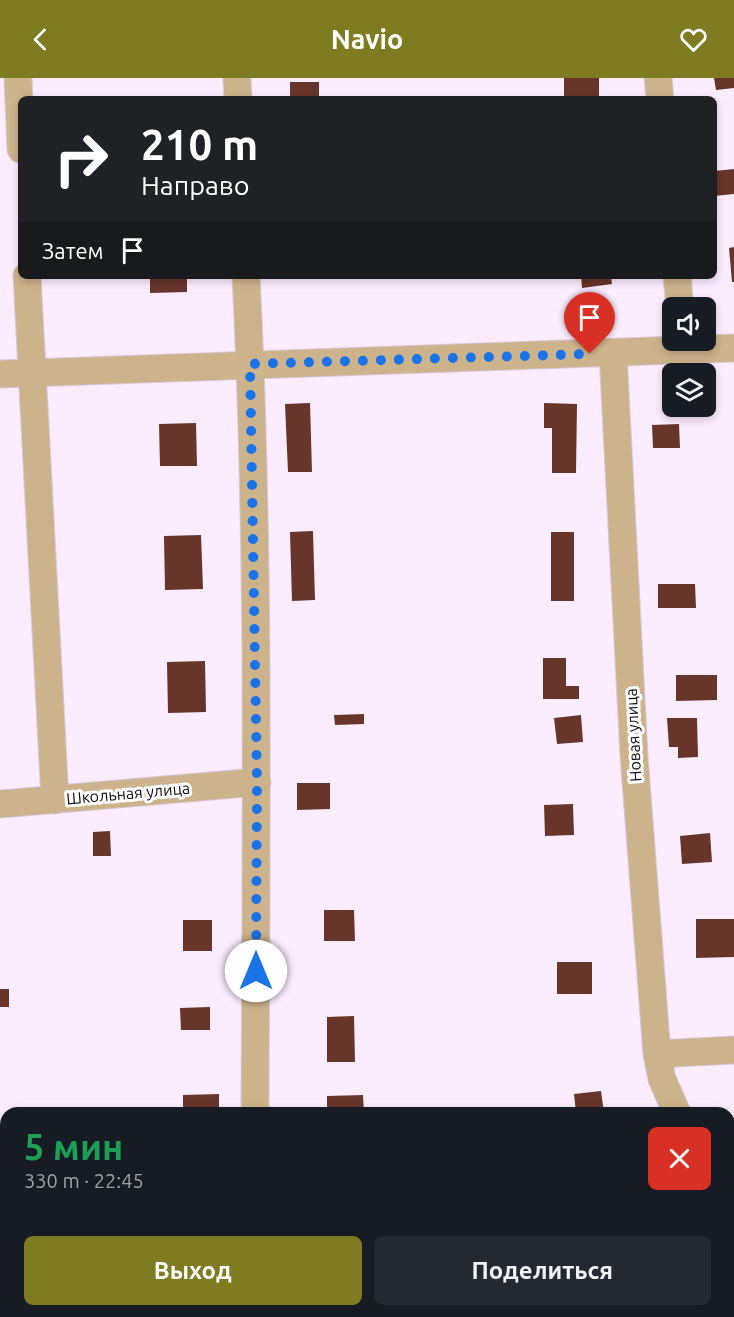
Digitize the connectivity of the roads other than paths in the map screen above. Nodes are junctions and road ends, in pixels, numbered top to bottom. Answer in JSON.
{"nodes":[{"id":1,"x":18,"y":78,"type":"edge"},
{"id":2,"x":237,"y":78,"type":"edge"},
{"id":3,"x":658,"y":78,"type":"edge"},
{"id":4,"x":19,"y":96,"type":"edge"},
{"id":5,"x":238,"y":96,"type":"edge"},
{"id":6,"x":660,"y":96,"type":"edge"},
{"id":7,"x":27,"y":279,"type":"edge"},
{"id":8,"x":246,"y":279,"type":"edge"},
{"id":9,"x":676,"y":279,"type":"edge"},
{"id":10,"x":679,"y":297,"type":"edge"},
{"id":11,"x":716,"y":347,"type":"edge"},
{"id":12,"x":662,"y":348,"type":"edge"},
{"id":13,"x":734,"y":348,"type":"edge"},
{"id":14,"x":613,"y":353,"type":"junction"},
{"id":15,"x":250,"y":364,"type":"junction"},
{"id":16,"x":32,"y":373,"type":"junction"},
{"id":17,"x":0,"y":374,"type":"edge"},
{"id":18,"x":257,"y":782,"type":"junction"},
{"id":19,"x":55,"y":800,"type":"junction"},
{"id":20,"x":0,"y":804,"type":"edge"},
{"id":21,"x":734,"y":1050,"type":"edge"},
{"id":22,"x":657,"y":1054,"type":"junction"},
{"id":23,"x":255,"y":1107,"type":"edge"},
{"id":24,"x":674,"y":1107,"type":"edge"}],
"edges":[{"from":1,"to":4,"type":"street"},
{"from":2,"to":5,"type":"street"},
{"from":3,"to":6,"type":"street"},
{"from":7,"to":16,"type":"street"},
{"from":8,"to":15,"type":"street"},
{"from":9,"to":10,"type":"street"},
{"from":11,"to":13,"type":"street"},
{"from":12,"to":14,"type":"street"},
{"from":14,"to":15,"type":"street"},
{"from":14,"to":22,"type":"street","name":"Новая улица"},
{"from":15,"to":16,"type":"street"},
{"from":15,"to":18,"type":"street"},
{"from":16,"to":17,"type":"street"},
{"from":16,"to":19,"type":"street"},
{"from":18,"to":19,"type":"street","name":"Школьная улица"},
{"from":18,"to":23,"type":"street"},
{"from":19,"to":20,"type":"street","name":"Школьная улица"},
{"from":21,"to":22,"type":"street"},
{"from":22,"to":24,"type":"street","name":"Новая улица"}]}
